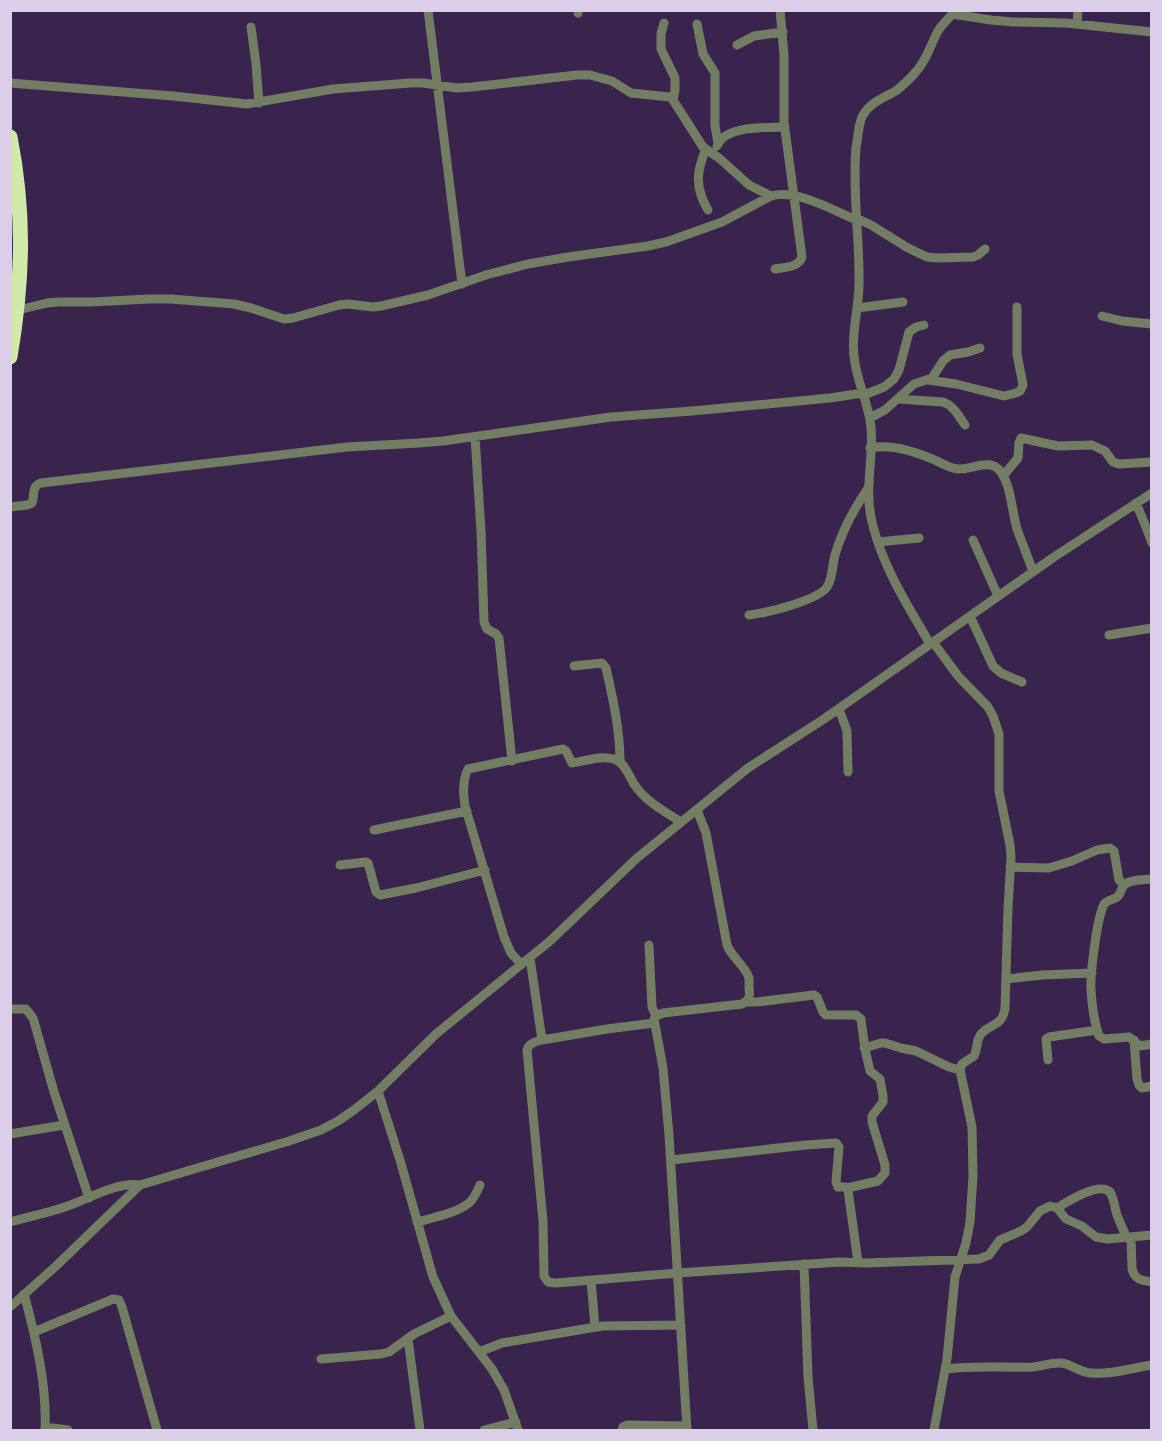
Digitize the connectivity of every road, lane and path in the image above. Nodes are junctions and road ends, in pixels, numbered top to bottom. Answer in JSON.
{"nodes":[{"id":1,"x":428,"y":10,"type":"edge"},
{"id":2,"x":780,"y":10,"type":"edge"},
{"id":3,"x":1078,"y":10,"type":"edge"},
{"id":4,"x":954,"y":12,"type":"edge"},
{"id":5,"x":664,"y":23,"type":"dead end"},
{"id":6,"x":697,"y":24,"type":"dead end"},
{"id":7,"x":1077,"y":24,"type":"junction"},
{"id":8,"x":251,"y":27,"type":"dead end"},
{"id":9,"x":783,"y":32,"type":"junction"},
{"id":10,"x":1152,"y":32,"type":"edge"},
{"id":11,"x":737,"y":45,"type":"dead end"},
{"id":12,"x":10,"y":83,"type":"edge"},
{"id":13,"x":437,"y":85,"type":"junction"},
{"id":14,"x":673,"y":100,"type":"junction"},
{"id":15,"x":259,"y":103,"type":"junction"},
{"id":16,"x":785,"y":126,"type":"junction"},
{"id":17,"x":10,"y":137,"type":"edge"},
{"id":18,"x":718,"y":143,"type":"junction"},
{"id":19,"x":706,"y":149,"type":"junction"},
{"id":20,"x":715,"y":154,"type":"junction"},
{"id":21,"x":794,"y":195,"type":"junction"},
{"id":22,"x":771,"y":196,"type":"junction"},
{"id":23,"x":708,"y":210,"type":"dead end"},
{"id":24,"x":856,"y":219,"type":"junction"},
{"id":25,"x":985,"y":249,"type":"dead end"},
{"id":26,"x":774,"y":269,"type":"dead end"},
{"id":27,"x":462,"y":284,"type":"junction"},
{"id":28,"x":903,"y":302,"type":"dead end"},
{"id":29,"x":1017,"y":307,"type":"dead end"},
{"id":30,"x":857,"y":308,"type":"junction"},
{"id":31,"x":18,"y":310,"type":"junction"},
{"id":32,"x":1102,"y":316,"type":"dead end"},
{"id":33,"x":1152,"y":324,"type":"edge"},
{"id":34,"x":924,"y":325,"type":"dead end"},
{"id":35,"x":980,"y":348,"type":"dead end"},
{"id":36,"x":10,"y":357,"type":"edge"},
{"id":37,"x":928,"y":380,"type":"junction"},
{"id":38,"x":863,"y":394,"type":"junction"},
{"id":39,"x":898,"y":399,"type":"junction"},
{"id":40,"x":870,"y":418,"type":"junction"},
{"id":41,"x":965,"y":425,"type":"dead end"},
{"id":42,"x":476,"y":436,"type":"junction"},
{"id":43,"x":870,"y":448,"type":"junction"},
{"id":44,"x":1152,"y":462,"type":"edge"},
{"id":45,"x":1004,"y":476,"type":"junction"},
{"id":46,"x":868,"y":488,"type":"junction"},
{"id":47,"x":1152,"y":493,"type":"edge"},
{"id":48,"x":1136,"y":503,"type":"junction"},
{"id":49,"x":10,"y":507,"type":"edge"},
{"id":50,"x":1148,"y":522,"type":"edge"},
{"id":51,"x":919,"y":538,"type":"dead end"},
{"id":52,"x":973,"y":540,"type":"dead end"},
{"id":53,"x":878,"y":542,"type":"junction"},
{"id":54,"x":1152,"y":543,"type":"edge"},
{"id":55,"x":1033,"y":572,"type":"junction"},
{"id":56,"x":998,"y":596,"type":"junction"},
{"id":57,"x":749,"y":615,"type":"dead end"},
{"id":58,"x":970,"y":616,"type":"junction"},
{"id":59,"x":1152,"y":628,"type":"edge"},
{"id":60,"x":1108,"y":635,"type":"dead end"},
{"id":61,"x":931,"y":643,"type":"junction"},
{"id":62,"x":573,"y":666,"type":"dead end"},
{"id":63,"x":1022,"y":682,"type":"dead end"},
{"id":64,"x":838,"y":709,"type":"junction"},
{"id":65,"x":512,"y":761,"type":"junction"},
{"id":66,"x":620,"y":762,"type":"junction"},
{"id":67,"x":848,"y":772,"type":"dead end"},
{"id":68,"x":697,"y":810,"type":"junction"},
{"id":69,"x":467,"y":811,"type":"junction"},
{"id":70,"x":681,"y":822,"type":"junction"},
{"id":71,"x":374,"y":830,"type":"dead end"},
{"id":72,"x":340,"y":865,"type":"dead end"},
{"id":73,"x":1010,"y":867,"type":"junction"},
{"id":74,"x":484,"y":870,"type":"junction"},
{"id":75,"x":1152,"y":879,"type":"edge"},
{"id":76,"x":1124,"y":885,"type":"junction"},
{"id":77,"x":649,"y":945,"type":"dead end"},
{"id":78,"x":530,"y":958,"type":"junction"},
{"id":79,"x":521,"y":964,"type":"junction"},
{"id":80,"x":1092,"y":973,"type":"junction"},
{"id":81,"x":1006,"y":979,"type":"junction"},
{"id":82,"x":747,"y":1002,"type":"junction"},
{"id":83,"x":10,"y":1009,"type":"edge"},
{"id":84,"x":655,"y":1020,"type":"junction"},
{"id":85,"x":1097,"y":1030,"type":"junction"},
{"id":86,"x":542,"y":1040,"type":"junction"},
{"id":87,"x":1134,"y":1040,"type":"junction"},
{"id":88,"x":1152,"y":1044,"type":"edge"},
{"id":89,"x":864,"y":1048,"type":"junction"},
{"id":90,"x":1048,"y":1060,"type":"dead end"},
{"id":91,"x":960,"y":1070,"type":"junction"},
{"id":92,"x":1152,"y":1086,"type":"edge"},
{"id":93,"x":378,"y":1091,"type":"junction"},
{"id":94,"x":64,"y":1125,"type":"junction"},
{"id":95,"x":10,"y":1134,"type":"edge"},
{"id":96,"x":671,"y":1160,"type":"junction"},
{"id":97,"x":142,"y":1184,"type":"junction"},
{"id":98,"x":480,"y":1185,"type":"dead end"},
{"id":99,"x":847,"y":1188,"type":"junction"},
{"id":100,"x":88,"y":1198,"type":"junction"},
{"id":101,"x":1057,"y":1208,"type":"junction"},
{"id":102,"x":10,"y":1222,"type":"edge"},
{"id":103,"x":417,"y":1222,"type":"junction"},
{"id":104,"x":1152,"y":1235,"type":"edge"},
{"id":105,"x":1129,"y":1238,"type":"junction"},
{"id":106,"x":961,"y":1260,"type":"junction"},
{"id":107,"x":858,"y":1262,"type":"junction"},
{"id":108,"x":804,"y":1264,"type":"junction"},
{"id":109,"x":678,"y":1273,"type":"junction"},
{"id":110,"x":591,"y":1280,"type":"junction"},
{"id":111,"x":1152,"y":1282,"type":"edge"},
{"id":112,"x":24,"y":1294,"type":"junction"},
{"id":113,"x":10,"y":1307,"type":"edge"},
{"id":114,"x":451,"y":1316,"type":"junction"},
{"id":115,"x":681,"y":1325,"type":"junction"},
{"id":116,"x":595,"y":1327,"type":"junction"},
{"id":117,"x":34,"y":1332,"type":"junction"},
{"id":118,"x":408,"y":1339,"type":"junction"},
{"id":119,"x":480,"y":1352,"type":"junction"},
{"id":120,"x":321,"y":1359,"type":"dead end"},
{"id":121,"x":1152,"y":1365,"type":"edge"},
{"id":122,"x":945,"y":1369,"type":"junction"},
{"id":123,"x":517,"y":1426,"type":"edge"},
{"id":124,"x":644,"y":1428,"type":"edge"},
{"id":125,"x":687,"y":1428,"type":"edge"},
{"id":126,"x":45,"y":1429,"type":"edge"},
{"id":127,"x":68,"y":1431,"type":"edge"},
{"id":128,"x":158,"y":1431,"type":"edge"},
{"id":129,"x":420,"y":1431,"type":"edge"},
{"id":130,"x":484,"y":1431,"type":"edge"},
{"id":131,"x":622,"y":1431,"type":"edge"},
{"id":132,"x":813,"y":1431,"type":"edge"},
{"id":133,"x":934,"y":1431,"type":"edge"}],
"edges":[{"from":1,"to":13,"type":"street"},
{"from":2,"to":9,"type":"street"},
{"from":3,"to":7,"type":"street"},
{"from":4,"to":7,"type":"street"},
{"from":4,"to":24,"type":"street"},
{"from":5,"to":14,"type":"street"},
{"from":6,"to":18,"type":"street"},
{"from":7,"to":10,"type":"street"},
{"from":8,"to":15,"type":"street"},
{"from":9,"to":11,"type":"street"},
{"from":9,"to":16,"type":"street"},
{"from":12,"to":15,"type":"street"},
{"from":13,"to":14,"type":"street"},
{"from":13,"to":15,"type":"street"},
{"from":13,"to":27,"type":"street"},
{"from":14,"to":19,"type":"street"},
{"from":16,"to":18,"type":"street"},
{"from":16,"to":21,"type":"street"},
{"from":17,"to":31,"type":"highway"},
{"from":18,"to":20,"type":"street"},
{"from":19,"to":20,"type":"street"},
{"from":19,"to":23,"type":"street"},
{"from":20,"to":22,"type":"street"},
{"from":21,"to":22,"type":"street"},
{"from":21,"to":24,"type":"street"},
{"from":21,"to":26,"type":"street"},
{"from":22,"to":27,"type":"street"},
{"from":24,"to":25,"type":"street"},
{"from":24,"to":30,"type":"street"},
{"from":27,"to":31,"type":"street"},
{"from":28,"to":30,"type":"street"},
{"from":29,"to":37,"type":"street"},
{"from":30,"to":38,"type":"street"},
{"from":31,"to":36,"type":"highway"},
{"from":32,"to":33,"type":"street"},
{"from":34,"to":38,"type":"street"},
{"from":35,"to":37,"type":"street"},
{"from":37,"to":39,"type":"street"},
{"from":38,"to":40,"type":"street"},
{"from":38,"to":42,"type":"street"},
{"from":39,"to":40,"type":"street"},
{"from":39,"to":41,"type":"street"},
{"from":40,"to":43,"type":"street"},
{"from":42,"to":49,"type":"street"},
{"from":42,"to":65,"type":"street"},
{"from":43,"to":45,"type":"street"},
{"from":43,"to":46,"type":"street"},
{"from":44,"to":45,"type":"street"},
{"from":45,"to":55,"type":"street"},
{"from":46,"to":53,"type":"street"},
{"from":46,"to":57,"type":"street"},
{"from":47,"to":48,"type":"street"},
{"from":48,"to":50,"type":"street"},
{"from":48,"to":55,"type":"street"},
{"from":50,"to":54,"type":"street"},
{"from":51,"to":53,"type":"street"},
{"from":52,"to":56,"type":"street"},
{"from":53,"to":61,"type":"street"},
{"from":55,"to":56,"type":"street"},
{"from":56,"to":58,"type":"street"},
{"from":58,"to":61,"type":"street"},
{"from":58,"to":63,"type":"street"},
{"from":59,"to":60,"type":"street"},
{"from":61,"to":64,"type":"street"},
{"from":61,"to":73,"type":"street"},
{"from":62,"to":66,"type":"street"},
{"from":64,"to":67,"type":"street"},
{"from":64,"to":68,"type":"street"},
{"from":65,"to":66,"type":"street"},
{"from":65,"to":69,"type":"street"},
{"from":66,"to":70,"type":"street"},
{"from":68,"to":70,"type":"street"},
{"from":68,"to":82,"type":"street"},
{"from":69,"to":71,"type":"street"},
{"from":69,"to":74,"type":"street"},
{"from":70,"to":78,"type":"street"},
{"from":72,"to":74,"type":"street"},
{"from":73,"to":76,"type":"street"},
{"from":73,"to":81,"type":"street"},
{"from":74,"to":79,"type":"street"},
{"from":75,"to":76,"type":"street"},
{"from":76,"to":80,"type":"street"},
{"from":77,"to":84,"type":"street"},
{"from":78,"to":79,"type":"street"},
{"from":78,"to":86,"type":"street"},
{"from":79,"to":93,"type":"street"},
{"from":80,"to":81,"type":"street"},
{"from":80,"to":85,"type":"street"},
{"from":81,"to":91,"type":"street"},
{"from":82,"to":84,"type":"street"},
{"from":82,"to":89,"type":"street"},
{"from":83,"to":94,"type":"street"},
{"from":84,"to":86,"type":"street"},
{"from":84,"to":96,"type":"street"},
{"from":85,"to":87,"type":"street"},
{"from":85,"to":90,"type":"street"},
{"from":86,"to":110,"type":"street"},
{"from":87,"to":88,"type":"street"},
{"from":87,"to":92,"type":"street"},
{"from":89,"to":91,"type":"street"},
{"from":89,"to":99,"type":"street"},
{"from":91,"to":106,"type":"street"},
{"from":93,"to":97,"type":"street"},
{"from":93,"to":103,"type":"street"},
{"from":94,"to":95,"type":"street"},
{"from":94,"to":100,"type":"street"},
{"from":96,"to":99,"type":"street"},
{"from":96,"to":109,"type":"street"},
{"from":97,"to":100,"type":"street"},
{"from":97,"to":112,"type":"street"},
{"from":98,"to":103,"type":"street"},
{"from":99,"to":107,"type":"street"},
{"from":100,"to":102,"type":"street"},
{"from":101,"to":105,"type":"street"},
{"from":101,"to":105,"type":"street"},
{"from":101,"to":106,"type":"street"},
{"from":103,"to":114,"type":"street"},
{"from":104,"to":105,"type":"street"},
{"from":105,"to":111,"type":"street"},
{"from":106,"to":107,"type":"street"},
{"from":106,"to":122,"type":"street"},
{"from":107,"to":108,"type":"street"},
{"from":108,"to":109,"type":"street"},
{"from":108,"to":132,"type":"street"},
{"from":109,"to":110,"type":"street"},
{"from":109,"to":115,"type":"street"},
{"from":110,"to":116,"type":"street"},
{"from":112,"to":113,"type":"street"},
{"from":112,"to":117,"type":"street"},
{"from":114,"to":118,"type":"street"},
{"from":114,"to":119,"type":"street"},
{"from":115,"to":116,"type":"street"},
{"from":115,"to":125,"type":"street"},
{"from":116,"to":119,"type":"street"},
{"from":117,"to":126,"type":"street"},
{"from":117,"to":128,"type":"street"},
{"from":118,"to":120,"type":"street"},
{"from":118,"to":129,"type":"street"},
{"from":119,"to":123,"type":"street"},
{"from":121,"to":122,"type":"street"},
{"from":122,"to":133,"type":"street"},
{"from":123,"to":130,"type":"street"},
{"from":124,"to":125,"type":"street"},
{"from":124,"to":131,"type":"street"},
{"from":126,"to":127,"type":"street"}]}
